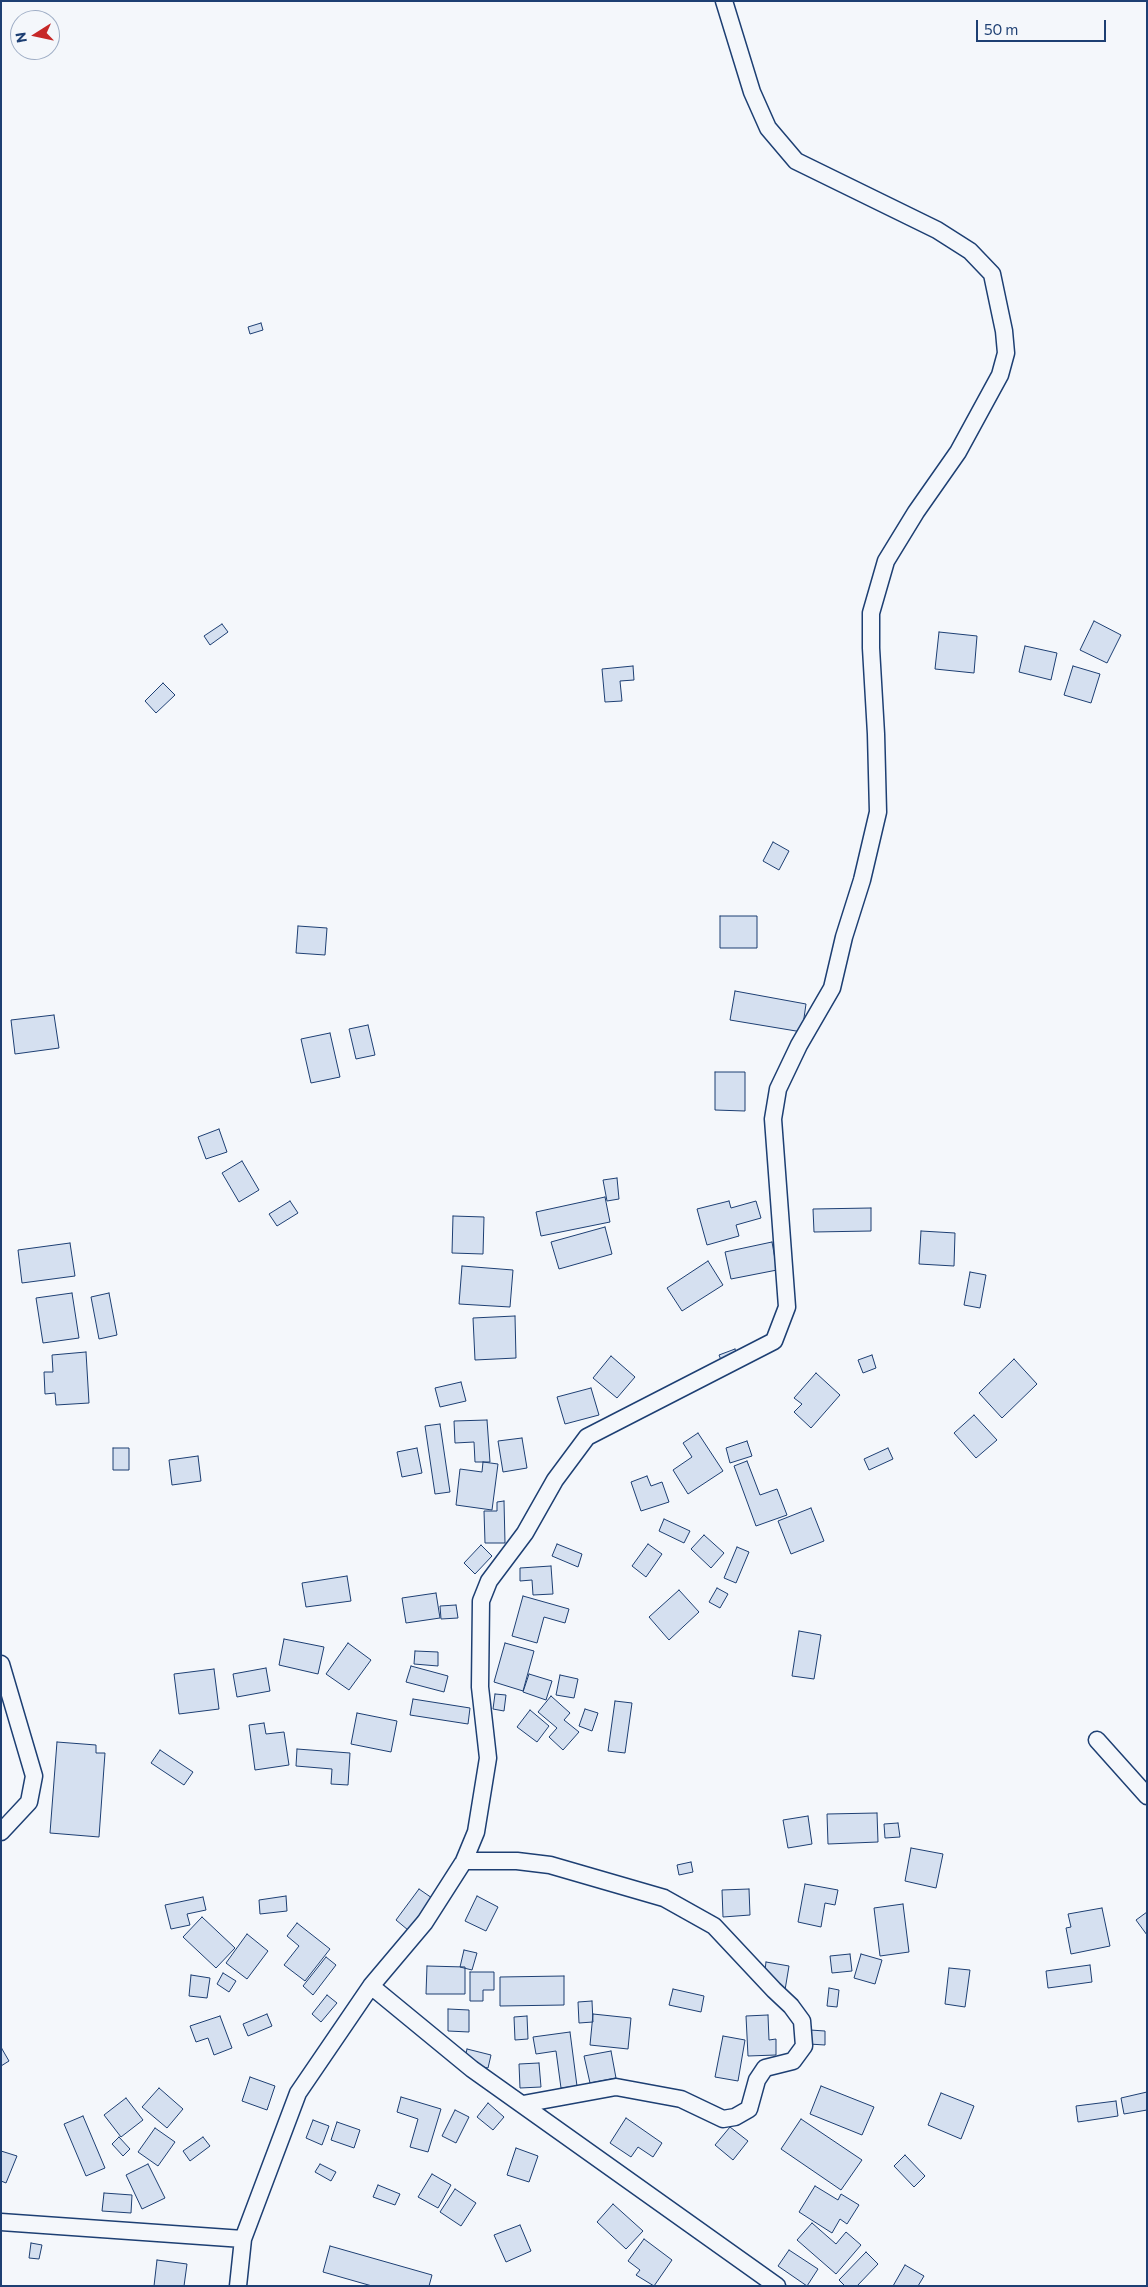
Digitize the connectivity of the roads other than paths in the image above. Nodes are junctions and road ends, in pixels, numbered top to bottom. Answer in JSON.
{"nodes":[{"id":1,"x":724,"y":1,"type":"edge"},
{"id":2,"x":1,"y":1664,"type":"edge"},
{"id":3,"x":1097,"y":1740,"type":"dead end"},
{"id":4,"x":1147,"y":1796,"type":"edge"},
{"id":5,"x":1,"y":1832,"type":"edge"},
{"id":6,"x":464,"y":1862,"type":"junction"},
{"id":7,"x":372,"y":1986,"type":"junction"},
{"id":8,"x":523,"y":2104,"type":"junction"},
{"id":9,"x":1,"y":2222,"type":"edge"},
{"id":10,"x":242,"y":2239,"type":"junction"},
{"id":11,"x":238,"y":2286,"type":"edge"},
{"id":12,"x":777,"y":2286,"type":"edge"}],
"edges":[{"from":1,"to":6,"type":"street"},
{"from":2,"to":5,"type":"street"},
{"from":3,"to":4,"type":"street"},
{"from":6,"to":7,"type":"street"},
{"from":6,"to":8,"type":"street"},
{"from":7,"to":8,"type":"street"},
{"from":7,"to":10,"type":"street"},
{"from":8,"to":12,"type":"street"},
{"from":9,"to":10,"type":"street"},
{"from":10,"to":11,"type":"street"}]}
